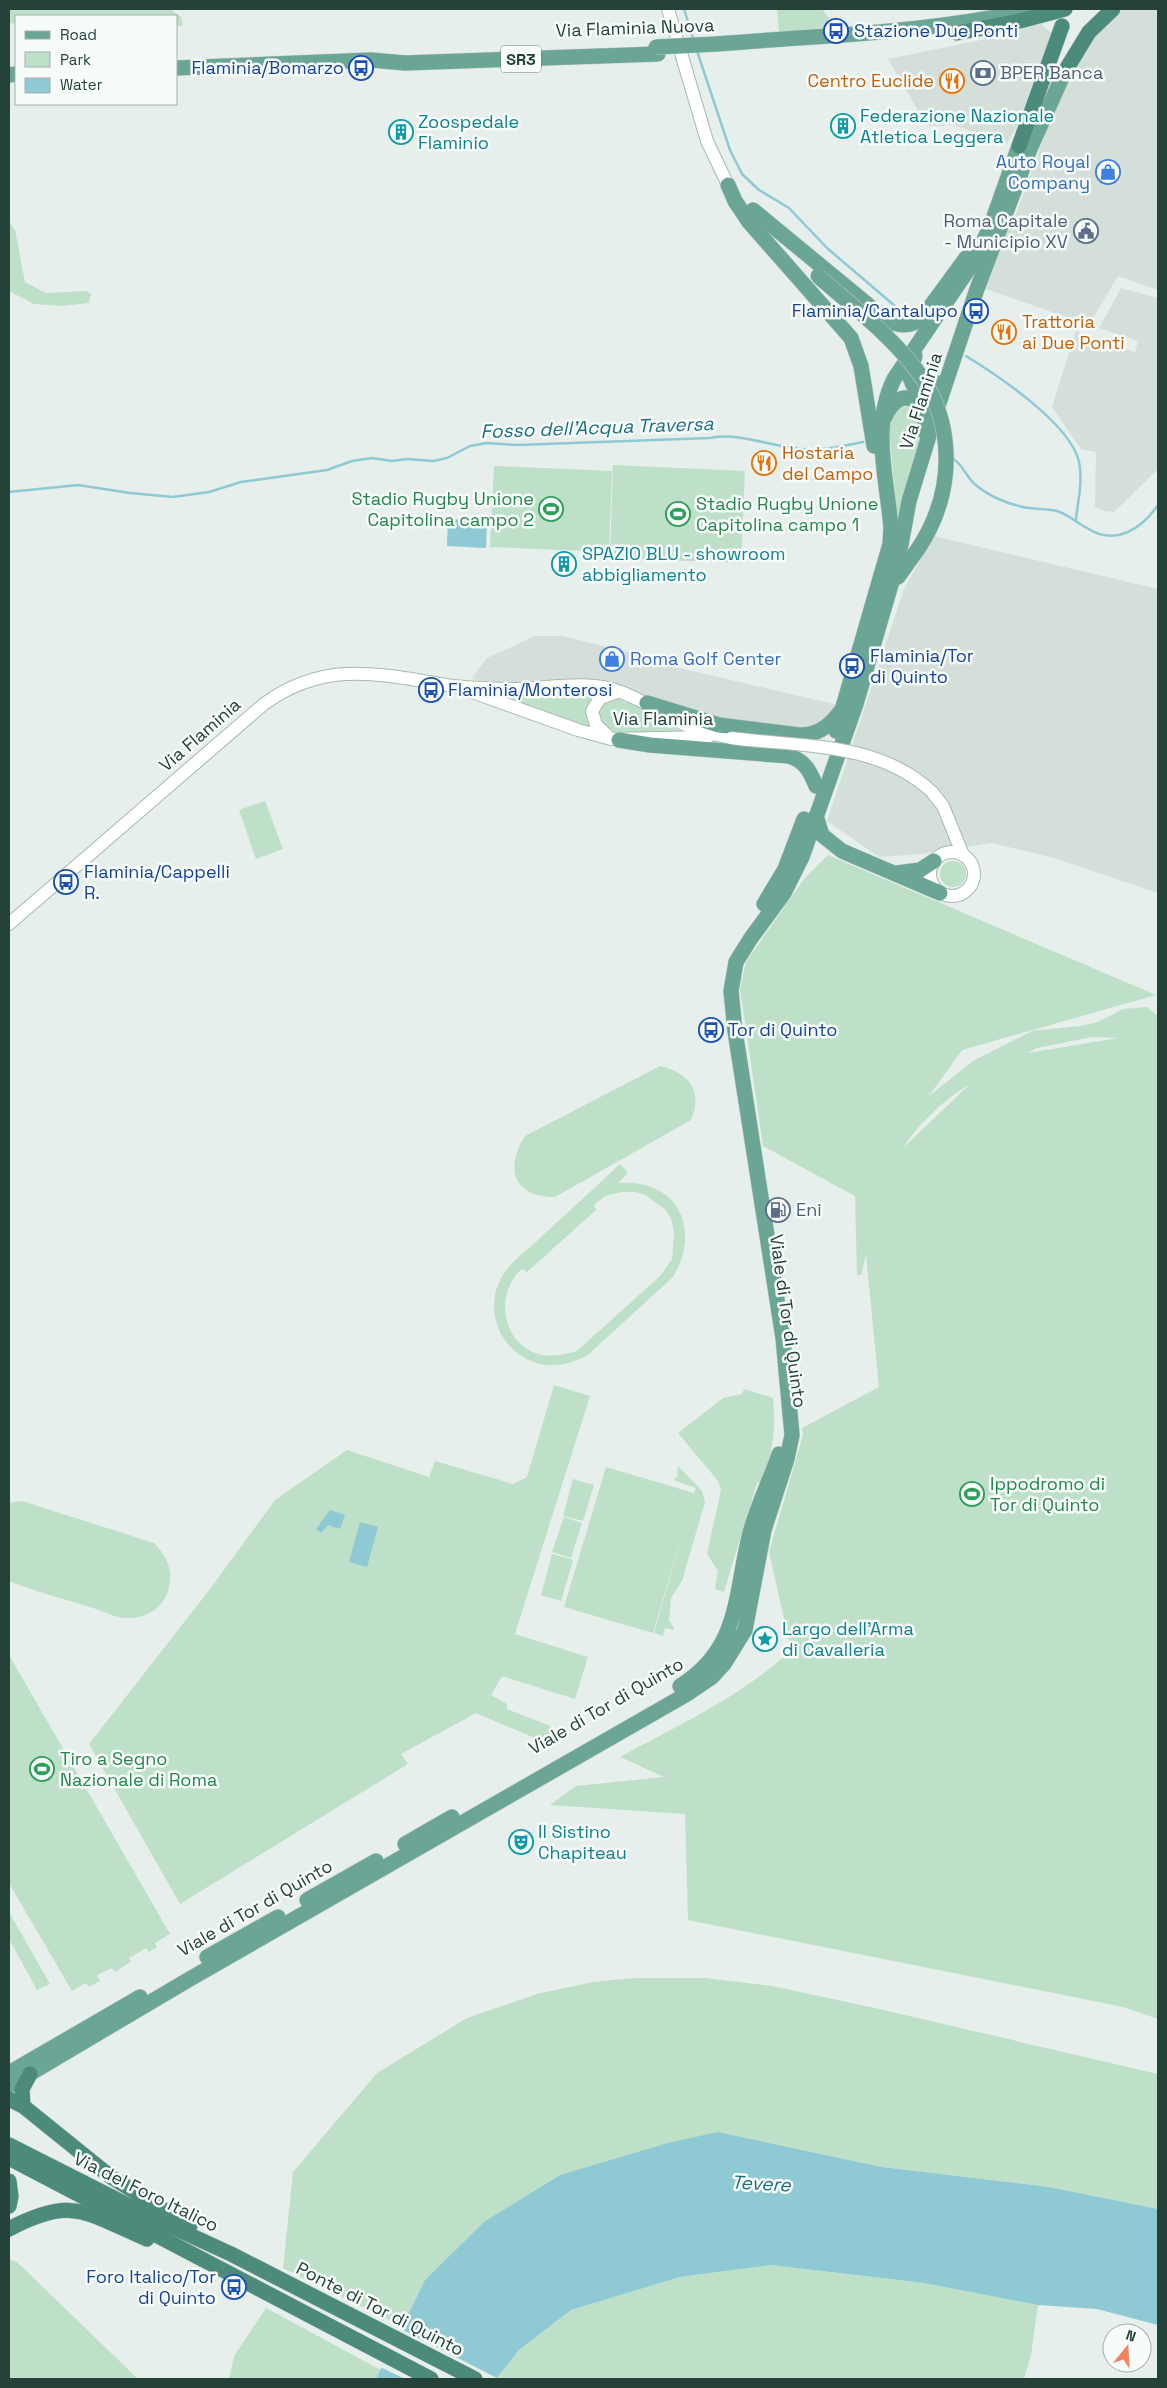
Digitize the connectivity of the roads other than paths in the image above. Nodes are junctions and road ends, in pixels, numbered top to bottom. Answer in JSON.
{"nodes":[{"id":1,"x":668,"y":9,"type":"edge"},
{"id":2,"x":1035,"y":9,"type":"edge"},
{"id":3,"x":1065,"y":9,"type":"edge"},
{"id":4,"x":1113,"y":9,"type":"edge"},
{"id":5,"x":1062,"y":26,"type":"dead end"},
{"id":6,"x":957,"y":33,"type":"joint"},
{"id":7,"x":718,"y":48,"type":"junction"},
{"id":8,"x":178,"y":68,"type":"edge"},
{"id":9,"x":1064,"y":73,"type":"joint"},
{"id":10,"x":1019,"y":146,"type":"joint"},
{"id":11,"x":728,"y":184,"type":"junction"},
{"id":12,"x":753,"y":210,"type":"junction"},
{"id":13,"x":991,"y":225,"type":"junction"},
{"id":14,"x":834,"y":317,"type":"junction"},
{"id":15,"x":884,"y":318,"type":"junction"},
{"id":16,"x":920,"y":343,"type":"junction"},
{"id":17,"x":951,"y":368,"type":"junction"},
{"id":18,"x":881,"y":427,"type":"junction"},
{"id":19,"x":925,"y":448,"type":"junction"},
{"id":20,"x":887,"y":489,"type":"junction"},
{"id":21,"x":888,"y":590,"type":"junction"},
{"id":22,"x":455,"y":686,"type":"junction"},
{"id":23,"x":619,"y":692,"type":"junction"},
{"id":24,"x":647,"y":703,"type":"junction"},
{"id":25,"x":845,"y":704,"type":"junction"},
{"id":26,"x":730,"y":738,"type":"junction"},
{"id":27,"x":615,"y":740,"type":"junction"},
{"id":28,"x":816,"y":786,"type":"junction"},
{"id":29,"x":816,"y":816,"type":"junction"},
{"id":30,"x":951,"y":824,"type":"junction"},
{"id":31,"x":842,"y":851,"type":"junction"},
{"id":32,"x":963,"y":855,"type":"junction"},
{"id":33,"x":802,"y":856,"type":"junction"},
{"id":34,"x":937,"y":858,"type":"junction"},
{"id":35,"x":891,"y":872,"type":"junction"},
{"id":36,"x":940,"y":893,"type":"junction"},
{"id":37,"x":9,"y":924,"type":"edge"},
{"id":38,"x":9,"y":2073,"type":"edge"},
{"id":39,"x":30,"y":2074,"type":"junction"},
{"id":40,"x":9,"y":2086,"type":"edge"},
{"id":41,"x":9,"y":2099,"type":"edge"},
{"id":42,"x":23,"y":2106,"type":"junction"},
{"id":43,"x":9,"y":2145,"type":"edge"},
{"id":44,"x":9,"y":2158,"type":"edge"},
{"id":45,"x":9,"y":2181,"type":"edge"},
{"id":46,"x":9,"y":2206,"type":"edge"},
{"id":47,"x":9,"y":2230,"type":"edge"},
{"id":48,"x":231,"y":2254,"type":"junction"},
{"id":49,"x":225,"y":2272,"type":"junction"},
{"id":50,"x":268,"y":2272,"type":"joint"},
{"id":51,"x":431,"y":2379,"type":"edge"},
{"id":52,"x":475,"y":2379,"type":"edge"}],
"edges":[{"from":1,"to":11,"type":"street"},
{"from":2,"to":7,"type":"main road","name":"Via Flaminia Nuova","number":"SR3"},
{"from":3,"to":6,"type":"highway","number":"SR3"},
{"from":4,"to":9,"type":"highway"},
{"from":5,"to":10,"type":"highway"},
{"from":6,"to":7,"type":"main road","name":"Via Flaminia Nuova","number":"SR3"},
{"from":7,"to":8,"type":"main road","name":"Via Flaminia Nuova","number":"SR3","bridge":true},
{"from":9,"to":17,"type":"main road","name":"Via Flaminia"},
{"from":10,"to":13,"type":"main road","name":"Via Flaminia"},
{"from":11,"to":12,"type":"main road"},
{"from":11,"to":14,"type":"main road"},
{"from":12,"to":15,"type":"main road"},
{"from":12,"to":21,"type":"main road","bridge":true},
{"from":13,"to":15,"type":"main road"},
{"from":13,"to":16,"type":"main road","name":"Via Flaminia"},
{"from":14,"to":15,"type":"main road"},
{"from":14,"to":20,"type":"main road"},
{"from":16,"to":17,"type":"main road"},
{"from":16,"to":18,"type":"main road","name":"Via Flaminia"},
{"from":17,"to":19,"type":"main road","name":"Via Flaminia"},
{"from":18,"to":19,"type":"main road"},
{"from":18,"to":20,"type":"main road","name":"Via Flaminia"},
{"from":19,"to":21,"type":"main road","name":"Via Flaminia"},
{"from":20,"to":25,"type":"main road","name":"Via Flaminia"},
{"from":21,"to":29,"type":"main road","name":"Via Flaminia"},
{"from":22,"to":23,"type":"street","name":"Via Flaminia"},
{"from":22,"to":27,"type":"street","name":"Via Flaminia"},
{"from":22,"to":37,"type":"street","name":"Via Flaminia"},
{"from":23,"to":24,"type":"street","name":"Via Flaminia"},
{"from":23,"to":27,"type":"street"},
{"from":24,"to":25,"type":"main road"},
{"from":24,"to":26,"type":"street","name":"Via Flaminia"},
{"from":25,"to":28,"type":"main road","name":"Via Flaminia"},
{"from":26,"to":27,"type":"street","name":"Via Flaminia"},
{"from":26,"to":30,"type":"street","name":"Via Flaminia","bridge":true},
{"from":27,"to":28,"type":"main road"},
{"from":28,"to":38,"type":"main road","name":"Viale di Tor di Quinto"},
{"from":29,"to":31,"type":"main road"},
{"from":29,"to":33,"type":"main road","name":"Via Flaminia"},
{"from":30,"to":32,"type":"street","name":"Via Flaminia"},
{"from":30,"to":34,"type":"street"},
{"from":31,"to":33,"type":"main road"},
{"from":31,"to":35,"type":"main road"},
{"from":32,"to":34,"type":"street"},
{"from":32,"to":36,"type":"street"},
{"from":33,"to":39,"type":"main road","name":"Viale di Tor di Quinto"},
{"from":34,"to":35,"type":"main road"},
{"from":34,"to":36,"type":"street"},
{"from":35,"to":36,"type":"main road"},
{"from":39,"to":40,"type":"main road","name":"Viale di Tor di Quinto"},
{"from":39,"to":42,"type":"highway"},
{"from":41,"to":42,"type":"highway"},
{"from":42,"to":48,"type":"highway"},
{"from":43,"to":48,"type":"highway","name":"Via del Foro Italico"},
{"from":44,"to":49,"type":"highway","name":"Via del Foro Italico"},
{"from":45,"to":46,"type":"highway"},
{"from":47,"to":49,"type":"highway"},
{"from":48,"to":50,"type":"highway","name":"Via del Foro Italico"},
{"from":49,"to":51,"type":"highway","name":"Via del Foro Italico"},
{"from":50,"to":52,"type":"highway","name":"Ponte di Tor di Quinto"}]}
